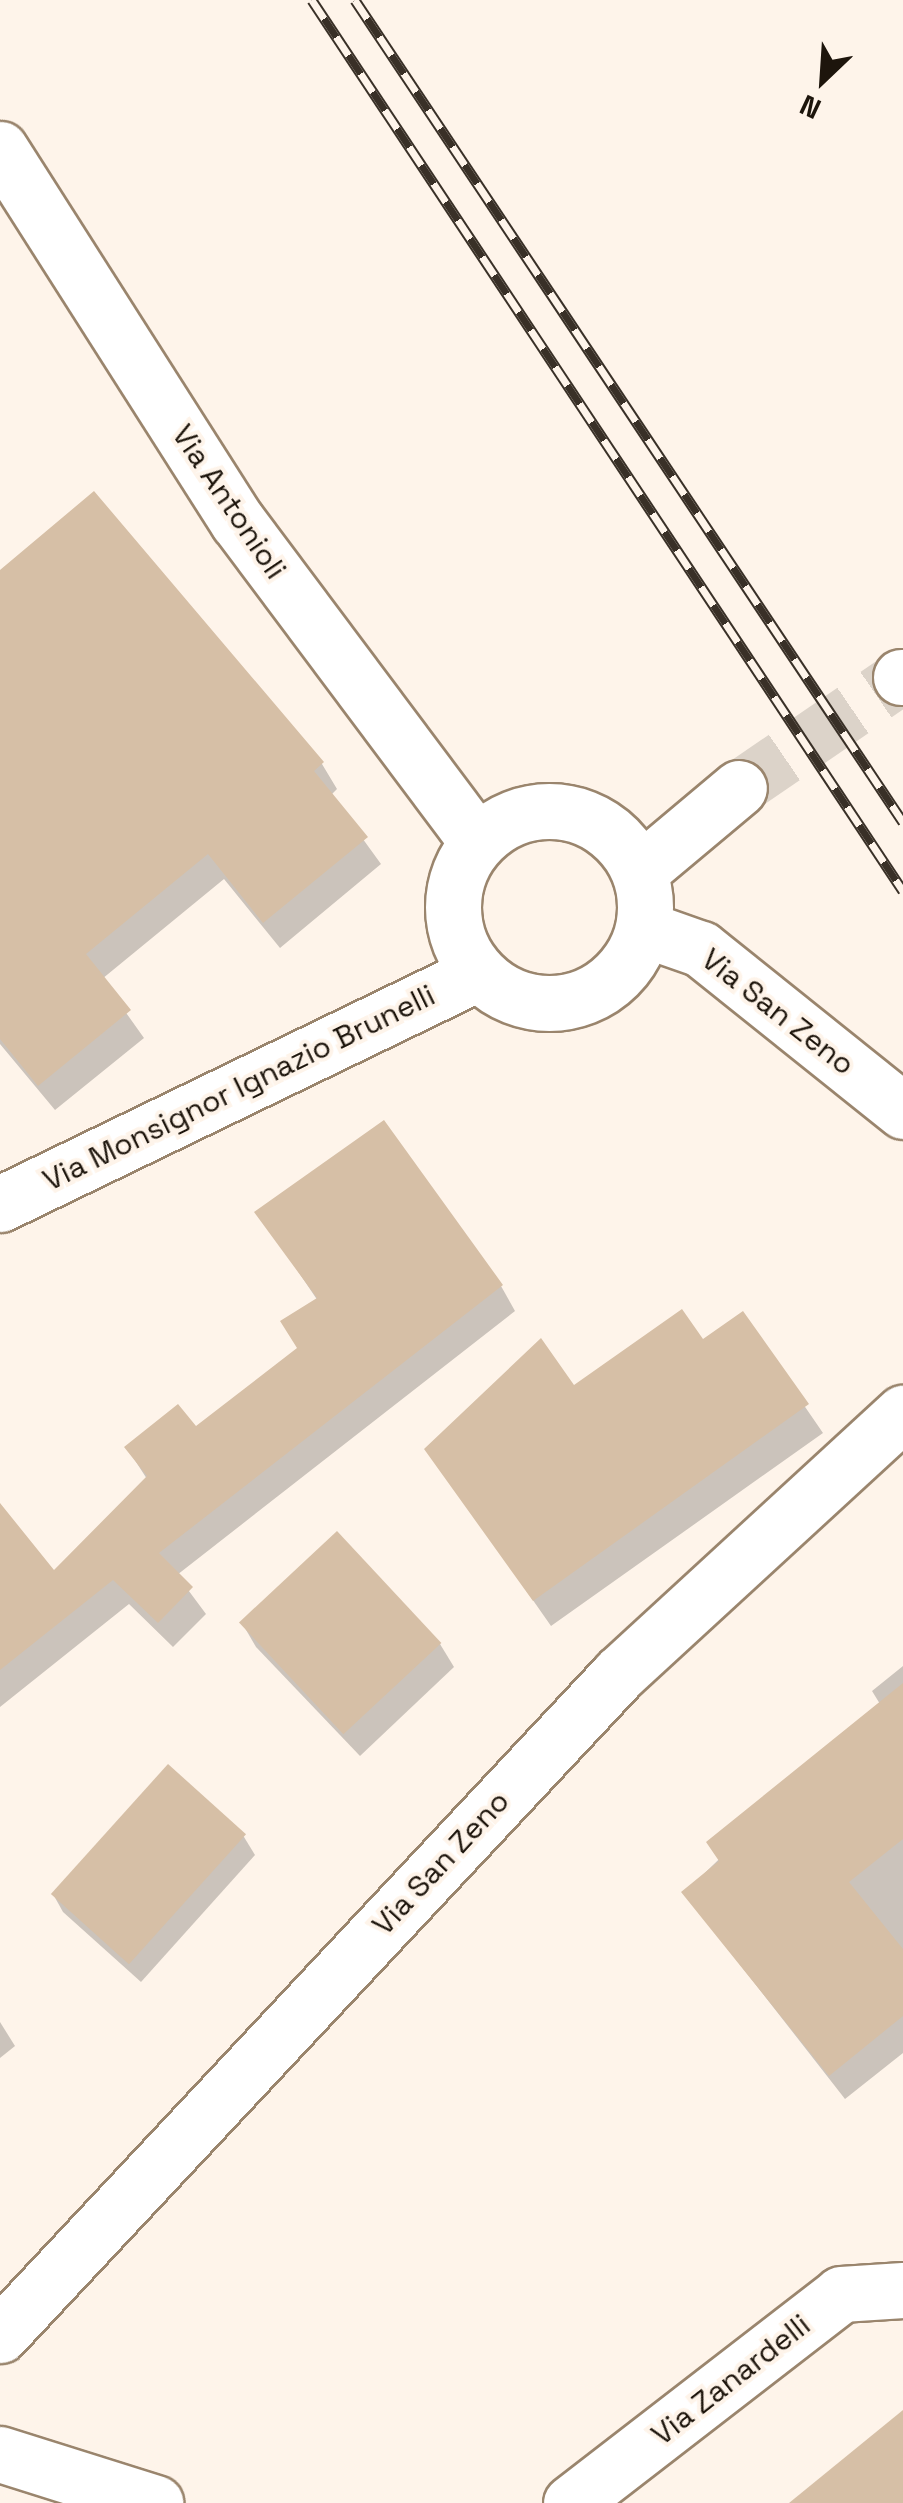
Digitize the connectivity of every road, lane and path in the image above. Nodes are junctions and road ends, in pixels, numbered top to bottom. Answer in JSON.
{"nodes":[{"id":1,"x":0,"y":149,"type":"edge"},
{"id":2,"x":739,"y":788,"type":"tunnel mouth"},
{"id":3,"x":477,"y":842,"type":"junction"},
{"id":4,"x":640,"y":871,"type":"junction"},
{"id":5,"x":644,"y":929,"type":"junction"},
{"id":6,"x":478,"y":973,"type":"junction"},
{"id":7,"x":903,"y":1111,"type":"edge"},
{"id":8,"x":0,"y":1204,"type":"edge"},
{"id":9,"x":903,"y":1414,"type":"edge"},
{"id":10,"x":903,"y":2290,"type":"edge"},
{"id":11,"x":0,"y":2335,"type":"edge"},
{"id":12,"x":0,"y":2454,"type":"edge"},
{"id":13,"x":155,"y":2503,"type":"edge"},
{"id":14,"x":572,"y":2503,"type":"edge"}],
"edges":[{"from":1,"to":3,"type":"street","name":"Via Antonioli"},
{"from":2,"to":4,"type":"street"},
{"from":3,"to":4,"type":"street"},
{"from":3,"to":6,"type":"street"},
{"from":4,"to":5,"type":"street"},
{"from":5,"to":6,"type":"street"},
{"from":5,"to":7,"type":"street","name":"Via San Zeno"},
{"from":6,"to":8,"type":"street","name":"Via Monsignor Ignazio Brunelli"},
{"from":9,"to":11,"type":"street","name":"Via San Zeno"},
{"from":10,"to":14,"type":"street","name":"Via Zanardelli"},
{"from":12,"to":13,"type":"street"}]}
